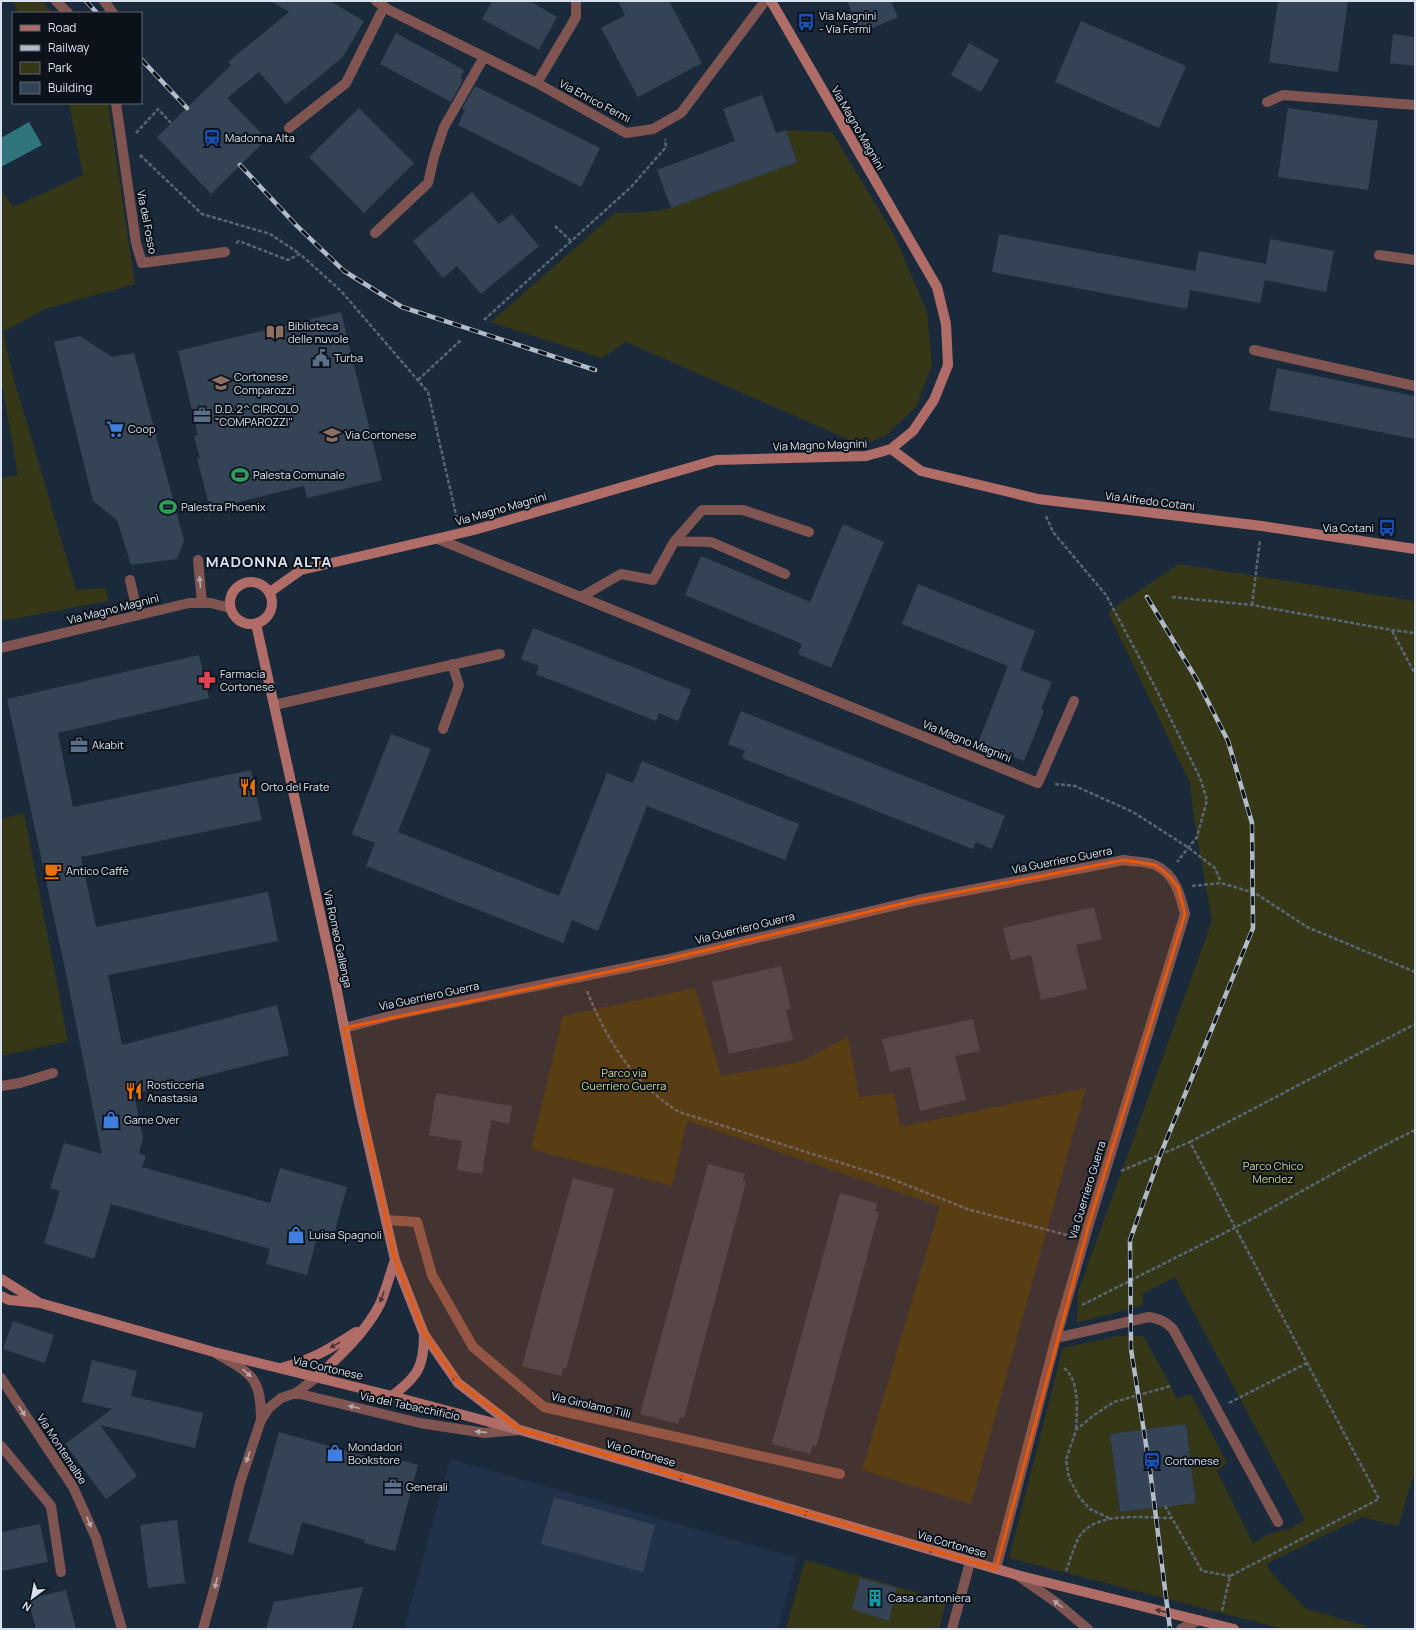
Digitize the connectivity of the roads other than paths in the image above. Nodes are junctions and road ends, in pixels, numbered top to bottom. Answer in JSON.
{"nodes":[{"id":1,"x":56,"y":1,"type":"edge"},
{"id":2,"x":104,"y":1,"type":"edge"},
{"id":3,"x":576,"y":1,"type":"edge"},
{"id":4,"x":765,"y":1,"type":"edge"},
{"id":5,"x":771,"y":1,"type":"edge"},
{"id":6,"x":380,"y":4,"type":"edge"},
{"id":7,"x":67,"y":12,"type":"edge"},
{"id":8,"x":112,"y":12,"type":"edge"},
{"id":9,"x":484,"y":57,"type":"junction"},
{"id":10,"x":537,"y":83,"type":"junction"},
{"id":11,"x":1267,"y":102,"type":"dead end"},
{"id":12,"x":116,"y":104,"type":"edge"},
{"id":13,"x":1415,"y":105,"type":"edge"},
{"id":14,"x":289,"y":128,"type":"dead end"},
{"id":15,"x":375,"y":233,"type":"dead end"},
{"id":16,"x":225,"y":252,"type":"road end"},
{"id":17,"x":1378,"y":255,"type":"dead end"},
{"id":18,"x":1415,"y":260,"type":"edge"},
{"id":19,"x":1254,"y":350,"type":"dead end"},
{"id":20,"x":1415,"y":386,"type":"edge"},
{"id":21,"x":890,"y":449,"type":"junction"},
{"id":22,"x":809,"y":532,"type":"dead end"},
{"id":23,"x":438,"y":539,"type":"junction"},
{"id":24,"x":675,"y":541,"type":"junction"},
{"id":25,"x":1415,"y":549,"type":"edge"},
{"id":26,"x":198,"y":560,"type":"dead end"},
{"id":27,"x":785,"y":574,"type":"dead end"},
{"id":28,"x":130,"y":580,"type":"dead end"},
{"id":29,"x":270,"y":592,"type":"junction"},
{"id":30,"x":582,"y":598,"type":"junction"},
{"id":31,"x":202,"y":603,"type":"junction"},
{"id":32,"x":230,"y":608,"type":"junction"},
{"id":33,"x":138,"y":615,"type":"junction"},
{"id":34,"x":256,"y":624,"type":"junction"},
{"id":35,"x":1,"y":648,"type":"edge"},
{"id":36,"x":500,"y":654,"type":"dead end"},
{"id":37,"x":452,"y":664,"type":"junction"},
{"id":38,"x":1074,"y":702,"type":"dead end"},
{"id":39,"x":274,"y":704,"type":"junction"},
{"id":40,"x":443,"y":730,"type":"dead end"},
{"id":41,"x":344,"y":1028,"type":"junction"},
{"id":42,"x":53,"y":1073,"type":"dead end"},
{"id":43,"x":1,"y":1086,"type":"edge"},
{"id":44,"x":386,"y":1220,"type":"junction"},
{"id":45,"x":395,"y":1260,"type":"junction"},
{"id":46,"x":1,"y":1279,"type":"edge"},
{"id":47,"x":1,"y":1296,"type":"edge"},
{"id":48,"x":40,"y":1303,"type":"junction"},
{"id":49,"x":368,"y":1324,"type":"junction"},
{"id":50,"x":424,"y":1334,"type":"junction"},
{"id":51,"x":1056,"y":1338,"type":"junction"},
{"id":52,"x":214,"y":1352,"type":"junction"},
{"id":53,"x":279,"y":1368,"type":"junction"},
{"id":54,"x":317,"y":1377,"type":"junction"},
{"id":55,"x":1,"y":1378,"type":"edge"},
{"id":56,"x":296,"y":1393,"type":"junction"},
{"id":57,"x":392,"y":1396,"type":"junction"},
{"id":58,"x":261,"y":1420,"type":"junction"},
{"id":59,"x":520,"y":1430,"type":"junction"},
{"id":60,"x":1,"y":1446,"type":"edge"},
{"id":61,"x":840,"y":1474,"type":"dead end"},
{"id":62,"x":1278,"y":1522,"type":"dead end"},
{"id":63,"x":970,"y":1562,"type":"junction"},
{"id":64,"x":996,"y":1569,"type":"junction"},
{"id":65,"x":61,"y":1572,"type":"dead end"},
{"id":66,"x":1017,"y":1575,"type":"junction"},
{"id":67,"x":1199,"y":1620,"type":"junction"},
{"id":68,"x":122,"y":1629,"type":"edge"},
{"id":69,"x":203,"y":1629,"type":"edge"},
{"id":70,"x":952,"y":1629,"type":"edge"},
{"id":71,"x":1088,"y":1629,"type":"edge"},
{"id":72,"x":1181,"y":1629,"type":"edge"},
{"id":73,"x":1234,"y":1629,"type":"edge"}],
"edges":[{"from":1,"to":7,"type":"street"},
{"from":2,"to":8,"type":"street"},
{"from":3,"to":10,"type":"street"},
{"from":4,"to":10,"type":"street","name":"Via Enrico Fermi"},
{"from":5,"to":21,"type":"street","name":"Via Magno Magnini"},
{"from":6,"to":9,"type":"street","name":"Via Enrico Fermi"},
{"from":6,"to":14,"type":"street"},
{"from":9,"to":10,"type":"street","name":"Via Enrico Fermi"},
{"from":9,"to":15,"type":"street"},
{"from":11,"to":13,"type":"street"},
{"from":12,"to":16,"type":"street","name":"Via del Fosso"},
{"from":17,"to":18,"type":"street"},
{"from":19,"to":20,"type":"street"},
{"from":21,"to":23,"type":"street","name":"Via Magno Magnini"},
{"from":21,"to":25,"type":"street","name":"Via Alfredo Cotani"},
{"from":22,"to":24,"type":"street"},
{"from":23,"to":29,"type":"street","name":"Via Magno Magnini"},
{"from":23,"to":30,"type":"street","name":"Via Magno Magnini"},
{"from":24,"to":27,"type":"street"},
{"from":24,"to":30,"type":"street"},
{"from":31,"to":26,"type":"street","one_way":true},
{"from":28,"to":33,"type":"street"},
{"from":29,"to":32,"type":"street"},
{"from":29,"to":34,"type":"street"},
{"from":30,"to":38,"type":"street","name":"Via Magno Magnini"},
{"from":31,"to":32,"type":"street","name":"Via Magno Magnini"},
{"from":31,"to":33,"type":"street","name":"Via Magno Magnini"},
{"from":32,"to":34,"type":"street"},
{"from":33,"to":35,"type":"street","name":"Via Magno Magnini"},
{"from":34,"to":39,"type":"street","name":"Via Romeo Gallenga"},
{"from":36,"to":37,"type":"street"},
{"from":37,"to":39,"type":"street"},
{"from":37,"to":40,"type":"street"},
{"from":39,"to":41,"type":"street","name":"Via Romeo Gallenga"},
{"from":41,"to":44,"type":"street","name":"Via Romeo Gallenga"},
{"from":41,"to":51,"type":"street","name":"Via Guerriero Guerra"},
{"from":42,"to":43,"type":"street"},
{"from":44,"to":45,"type":"street","name":"Via Romeo Gallenga"},
{"from":44,"to":61,"type":"street","name":"Via Girolamo Tilli"},
{"from":45,"to":49,"type":"street","one_way":true},
{"from":45,"to":50,"type":"street","name":"Via Romeo Gallenga"},
{"from":46,"to":48,"type":"street","name":"Via Cortonese"},
{"from":47,"to":48,"type":"street","name":"Via Cortonese"},
{"from":48,"to":52,"type":"street","name":"Via Cortonese"},
{"from":49,"to":53,"type":"street","one_way":true},
{"from":49,"to":54,"type":"street"},
{"from":50,"to":57,"type":"street","name":"Via Romeo Gallenga"},
{"from":59,"to":50,"type":"street","name":"Via Romeo Gallenga","one_way":true},
{"from":51,"to":62,"type":"street"},
{"from":51,"to":64,"type":"street","name":"Via Guerriero Guerra"},
{"from":52,"to":53,"type":"street","name":"Via Cortonese"},
{"from":52,"to":58,"type":"street","one_way":true},
{"from":53,"to":54,"type":"street","name":"Via Cortonese"},
{"from":54,"to":56,"type":"street"},
{"from":54,"to":57,"type":"street","name":"Via Cortonese"},
{"from":55,"to":68,"type":"street","name":"Via Montemalbe","one_way":true},
{"from":56,"to":58,"type":"street"},
{"from":59,"to":56,"type":"street","name":"Via del Tabacchificio","one_way":true},
{"from":57,"to":59,"type":"street","name":"Via Cortonese"},
{"from":58,"to":69,"type":"street","one_way":true},
{"from":63,"to":59,"type":"street","name":"Via Cortonese","one_way":true},
{"from":60,"to":65,"type":"street"},
{"from":63,"to":64,"type":"street","name":"Via Cortonese"},
{"from":63,"to":70,"type":"street"},
{"from":64,"to":66,"type":"street","name":"Via Cortonese"},
{"from":67,"to":66,"type":"street","name":"Via Cortonese","one_way":true},
{"from":71,"to":66,"type":"street","one_way":true},
{"from":67,"to":72,"type":"street"},
{"from":67,"to":73,"type":"street","name":"Via Cortonese"}]}
